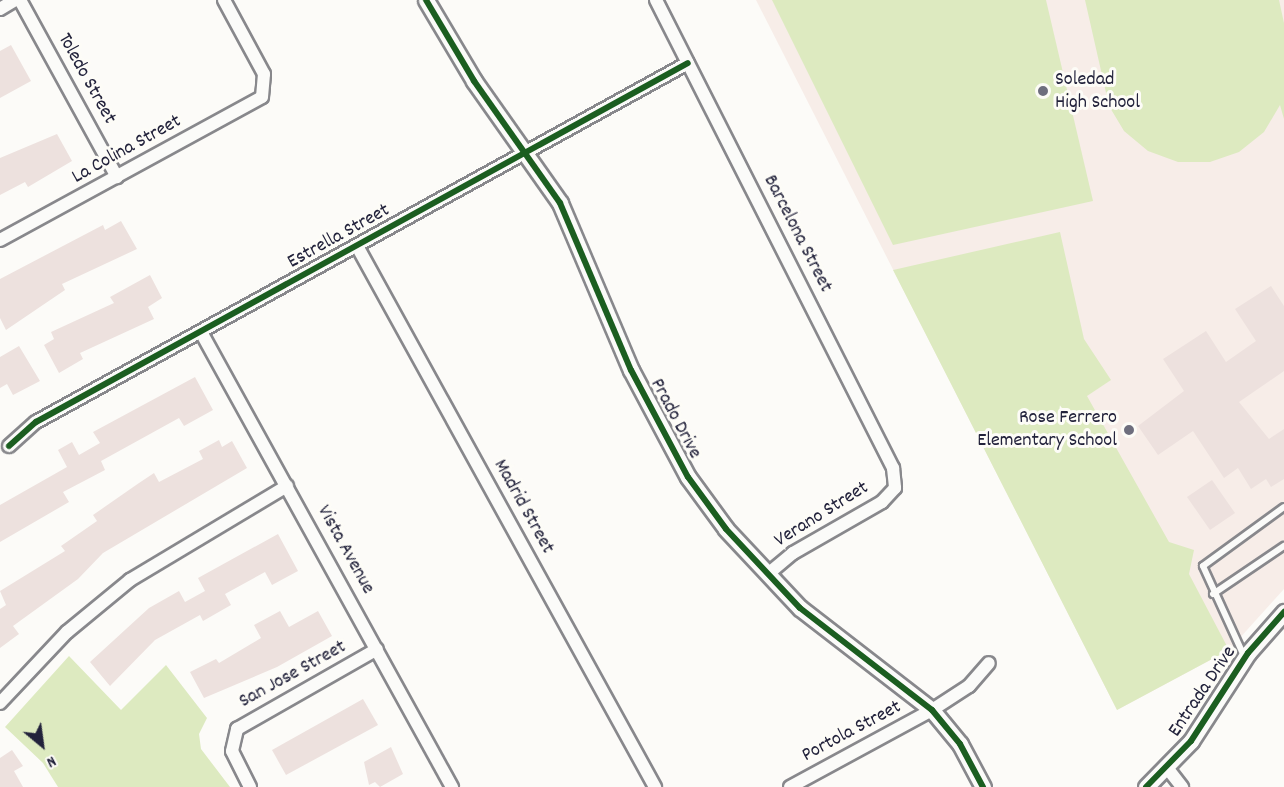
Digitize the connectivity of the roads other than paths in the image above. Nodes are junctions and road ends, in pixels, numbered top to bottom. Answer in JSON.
{"nodes":[{"id":1,"x":15,"y":0,"type":"edge"},
{"id":2,"x":20,"y":0,"type":"edge"},
{"id":3,"x":224,"y":0,"type":"edge"},
{"id":4,"x":426,"y":0,"type":"edge"},
{"id":5,"x":656,"y":0,"type":"edge"},
{"id":6,"x":0,"y":9,"type":"edge"},
{"id":7,"x":688,"y":63,"type":"junction"},
{"id":8,"x":526,"y":151,"type":"junction"},
{"id":9,"x":117,"y":177,"type":"junction"},
{"id":10,"x":0,"y":240,"type":"edge"},
{"id":11,"x":357,"y":246,"type":"junction"},
{"id":12,"x":201,"y":332,"type":"junction"},
{"id":13,"x":5,"y":449,"type":"edge"},
{"id":14,"x":287,"y":486,"type":"junction"},
{"id":15,"x":895,"y":488,"type":"joint"},
{"id":16,"x":1284,"y":507,"type":"edge"},
{"id":17,"x":1284,"y":546,"type":"edge"},
{"id":18,"x":768,"y":574,"type":"junction"},
{"id":19,"x":1213,"y":594,"type":"junction"},
{"id":20,"x":1284,"y":613,"type":"edge"},
{"id":21,"x":377,"y":649,"type":"junction"},
{"id":22,"x":1245,"y":657,"type":"junction"},
{"id":23,"x":989,"y":663,"type":"dead end"},
{"id":24,"x":0,"y":703,"type":"edge"},
{"id":25,"x":932,"y":710,"type":"junction"},
{"id":26,"x":1168,"y":769,"type":"junction"},
{"id":27,"x":250,"y":787,"type":"edge"},
{"id":28,"x":452,"y":787,"type":"edge"},
{"id":29,"x":655,"y":787,"type":"edge"},
{"id":30,"x":790,"y":787,"type":"edge"},
{"id":31,"x":983,"y":787,"type":"edge"},
{"id":32,"x":1146,"y":787,"type":"edge"},
{"id":33,"x":1182,"y":787,"type":"edge"}],
"edges":[{"from":1,"to":6,"type":"street"},
{"from":2,"to":9,"type":"street","name":"Toledo Street"},
{"from":3,"to":9,"type":"street","name":"La Colina Street"},
{"from":4,"to":8,"type":"street","name":"Prado Drive"},
{"from":5,"to":7,"type":"street","name":"Barcelona Street"},
{"from":7,"to":8,"type":"street","name":"Estrella Street"},
{"from":7,"to":15,"type":"street","name":"Barcelona Street"},
{"from":8,"to":11,"type":"street","name":"Estrella Street"},
{"from":8,"to":18,"type":"street","name":"Prado Drive"},
{"from":9,"to":10,"type":"street","name":"La Colina Street"},
{"from":11,"to":12,"type":"street","name":"Estrella Street"},
{"from":11,"to":29,"type":"street","name":"Madrid Street"},
{"from":12,"to":13,"type":"street","name":"Estrella Street"},
{"from":12,"to":14,"type":"street","name":"Vista Avenue"},
{"from":14,"to":21,"type":"street","name":"Vista Avenue"},
{"from":14,"to":24,"type":"street"},
{"from":15,"to":18,"type":"street","name":"Verano Street"},
{"from":16,"to":19,"type":"lane"},
{"from":17,"to":19,"type":"lane"},
{"from":18,"to":25,"type":"street","name":"Prado Drive"},
{"from":19,"to":22,"type":"lane"},
{"from":20,"to":22,"type":"street","name":"Entrada Drive"},
{"from":21,"to":27,"type":"street","name":"San Jose Street"},
{"from":21,"to":28,"type":"street","name":"Vista Avenue"},
{"from":22,"to":26,"type":"street","name":"Entrada Drive"},
{"from":23,"to":25,"type":"street","name":"Portola Street"},
{"from":25,"to":30,"type":"street","name":"Portola Street"},
{"from":25,"to":31,"type":"street","name":"Prado Drive"},
{"from":26,"to":32,"type":"street","name":"Entrada Drive"},
{"from":26,"to":33,"type":"street"}]}
